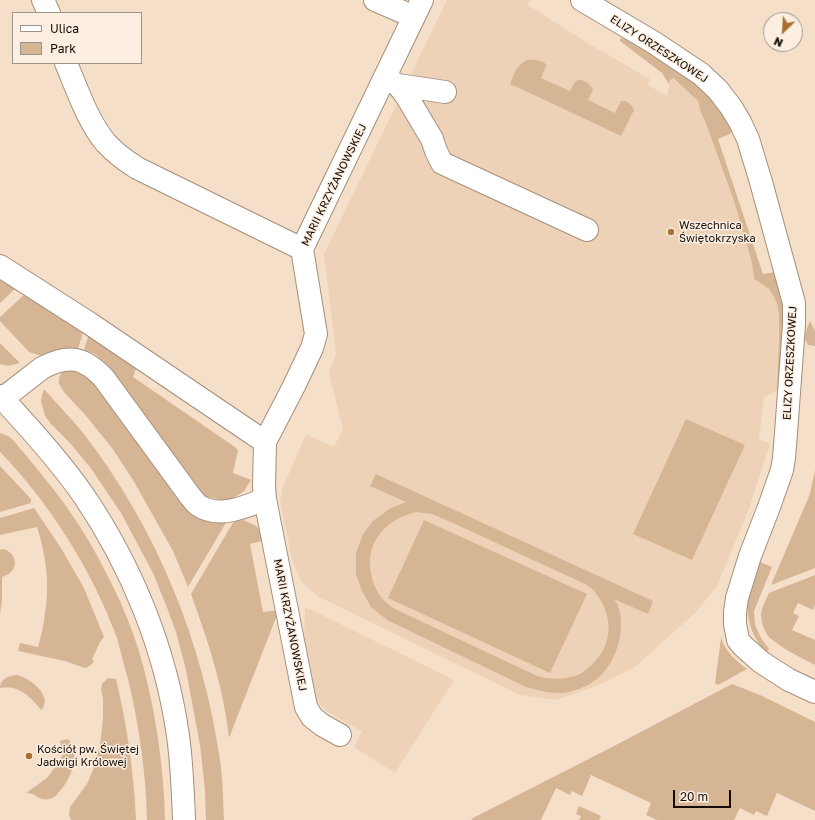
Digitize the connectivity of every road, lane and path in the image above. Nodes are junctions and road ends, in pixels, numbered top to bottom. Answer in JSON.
{"nodes":[{"id":1,"x":43,"y":0,"type":"edge"},
{"id":2,"x":375,"y":0,"type":"edge"},
{"id":3,"x":582,"y":0,"type":"edge"},
{"id":4,"x":418,"y":9,"type":"edge"},
{"id":5,"x":49,"y":12,"type":"edge"},
{"id":6,"x":66,"y":64,"type":"edge"},
{"id":7,"x":392,"y":82,"type":"junction"},
{"id":8,"x":445,"y":92,"type":"dead end"},
{"id":9,"x":587,"y":230,"type":"dead end"},
{"id":10,"x":302,"y":248,"type":"junction"},
{"id":11,"x":0,"y":266,"type":"edge"},
{"id":12,"x":1,"y":398,"type":"edge"},
{"id":13,"x":266,"y":442,"type":"junction"},
{"id":14,"x":265,"y":499,"type":"junction"},
{"id":15,"x":815,"y":692,"type":"edge"},
{"id":16,"x":340,"y":735,"type":"dead end"},
{"id":17,"x":184,"y":820,"type":"edge"}],
"edges":[{"from":1,"to":5,"type":"street"},
{"from":2,"to":4,"type":"street"},
{"from":3,"to":15,"type":"street","name":"ELIZY ORZESZKOWEJ"},
{"from":4,"to":7,"type":"street","name":"MARII KRZYŻANOWSKIEJ"},
{"from":6,"to":10,"type":"street"},
{"from":7,"to":8,"type":"street"},
{"from":7,"to":9,"type":"street"},
{"from":7,"to":10,"type":"street","name":"MARII KRZYŻANOWSKIEJ"},
{"from":10,"to":13,"type":"street","name":"MARII KRZYŻANOWSKIEJ"},
{"from":11,"to":13,"type":"street"},
{"from":12,"to":14,"type":"street"},
{"from":12,"to":17,"type":"street"},
{"from":13,"to":14,"type":"street","name":"MARII KRZYŻANOWSKIEJ"},
{"from":14,"to":16,"type":"street","name":"MARII KRZYŻANOWSKIEJ"}]}
